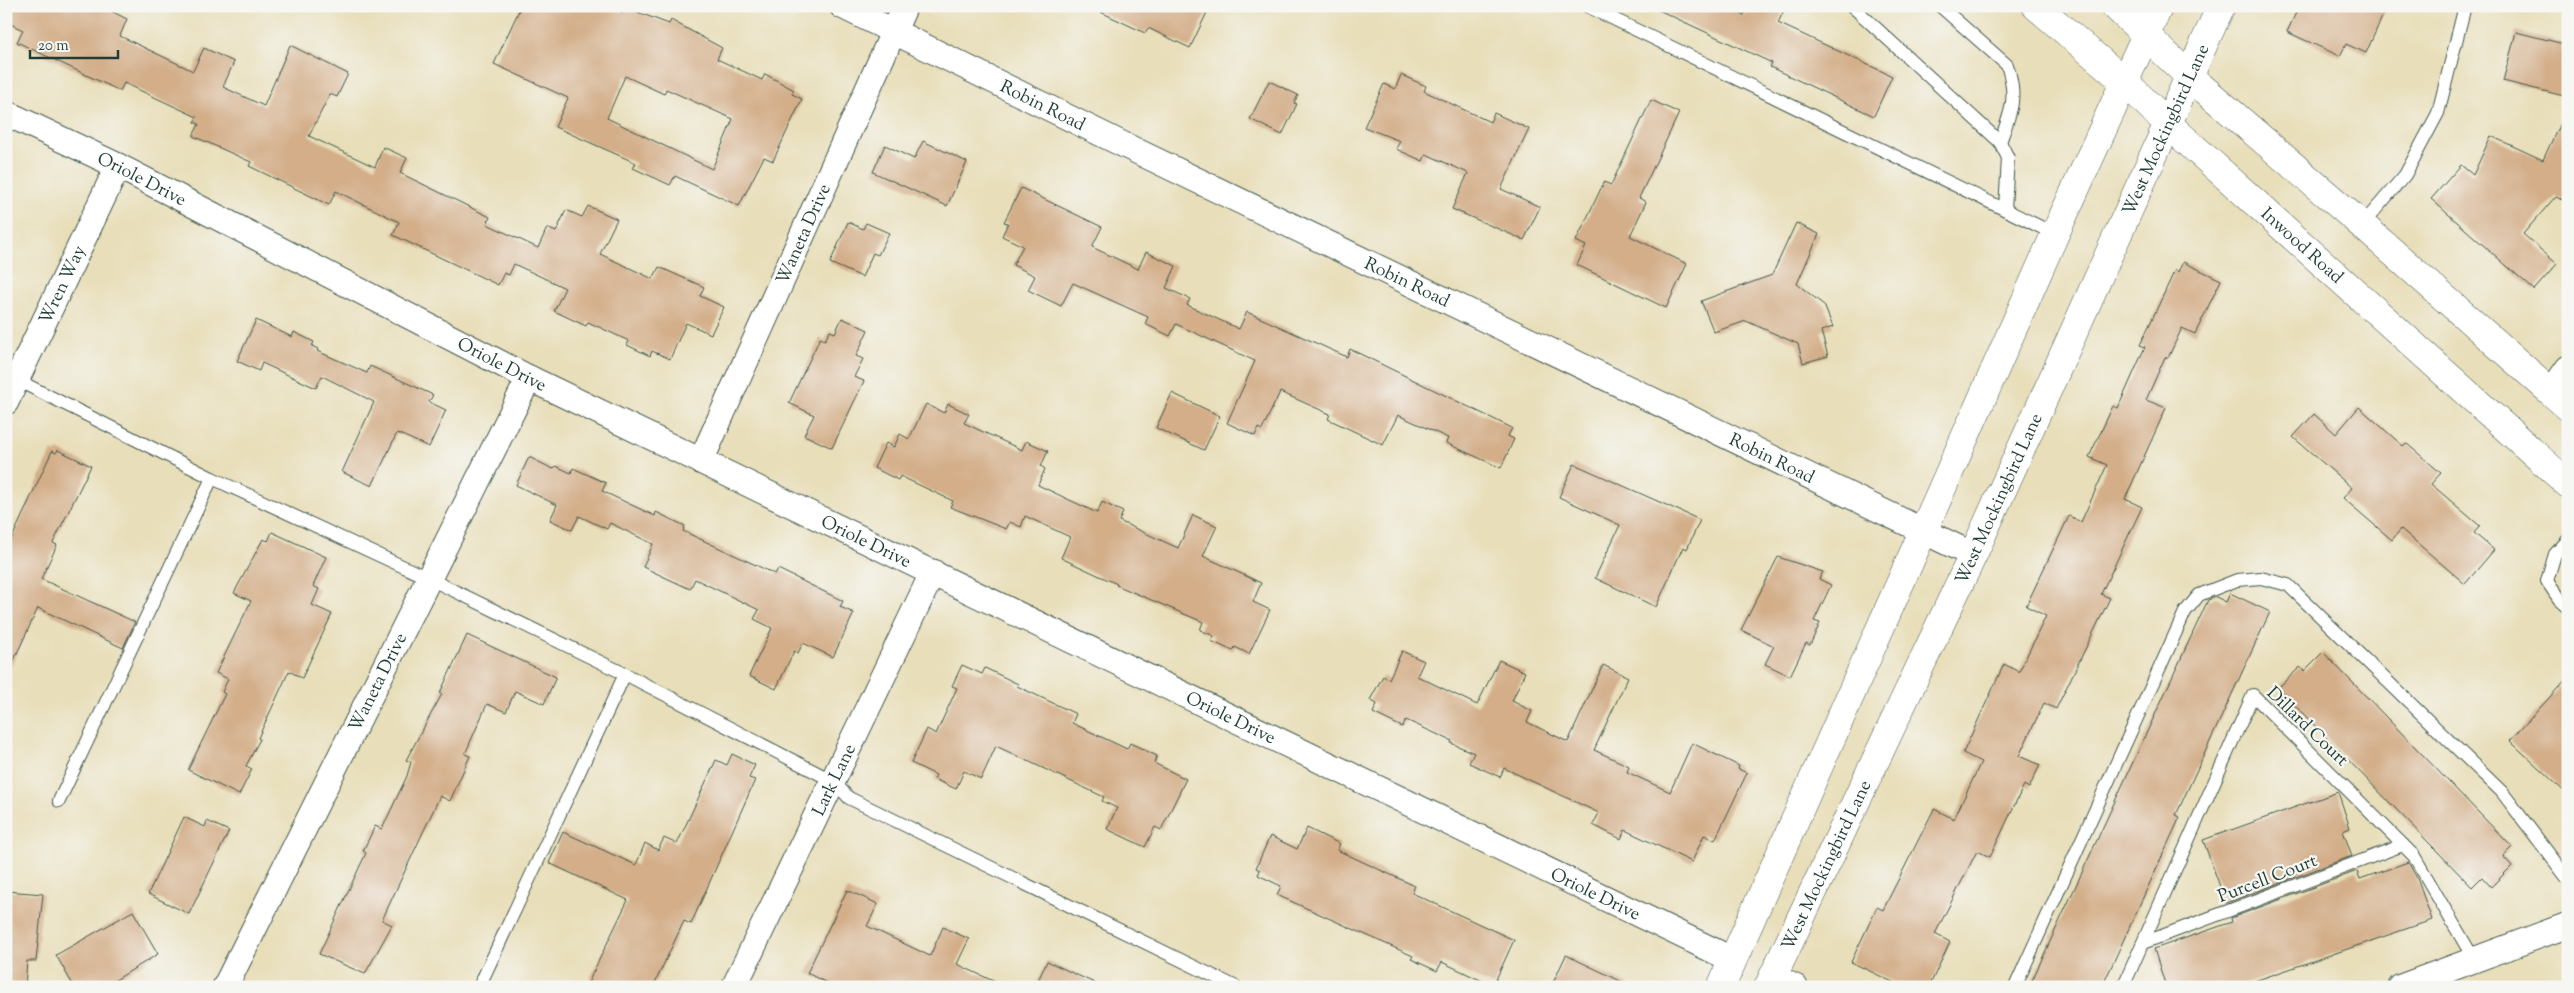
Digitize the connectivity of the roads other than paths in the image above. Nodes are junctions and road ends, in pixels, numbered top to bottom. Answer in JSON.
{"nodes":[{"id":1,"x":842,"y":6,"type":"edge"},
{"id":2,"x":905,"y":6,"type":"edge"},
{"id":3,"x":1587,"y":6,"type":"edge"},
{"id":4,"x":1852,"y":6,"type":"edge"},
{"id":5,"x":1940,"y":6,"type":"edge"},
{"id":6,"x":2036,"y":6,"type":"edge"},
{"id":7,"x":2115,"y":6,"type":"edge"},
{"id":8,"x":2159,"y":6,"type":"edge"},
{"id":9,"x":2221,"y":6,"type":"edge"},
{"id":10,"x":2465,"y":6,"type":"edge"},
{"id":11,"x":893,"y":32,"type":"junction"},
{"id":12,"x":2146,"y":36,"type":"junction"},
{"id":13,"x":2190,"y":77,"type":"junction"},
{"id":14,"x":2124,"y":81,"type":"junction"},
{"id":15,"x":6,"y":113,"type":"edge"},
{"id":16,"x":2169,"y":125,"type":"junction"},
{"id":17,"x":2000,"y":142,"type":"junction"},
{"id":18,"x":118,"y":166,"type":"junction"},
{"id":19,"x":2005,"y":209,"type":"junction"},
{"id":20,"x":2362,"y":225,"type":"junction"},
{"id":21,"x":2054,"y":234,"type":"junction"},
{"id":22,"x":2568,"y":368,"type":"edge"},
{"id":23,"x":12,"y":378,"type":"edge"},
{"id":24,"x":529,"y":378,"type":"junction"},
{"id":25,"x":2559,"y":400,"type":"edge"},
{"id":26,"x":6,"y":402,"type":"edge"},
{"id":27,"x":701,"y":461,"type":"junction"},
{"id":28,"x":212,"y":478,"type":"junction"},
{"id":29,"x":2568,"y":484,"type":"edge"},
{"id":30,"x":1923,"y":531,"type":"junction"},
{"id":31,"x":2568,"y":540,"type":"edge"},
{"id":32,"x":1973,"y":555,"type":"junction"},
{"id":33,"x":933,"y":572,"type":"junction"},
{"id":34,"x":430,"y":580,"type":"junction"},
{"id":35,"x":2568,"y":606,"type":"edge"},
{"id":36,"x":625,"y":674,"type":"junction"},
{"id":37,"x":833,"y":781,"type":"junction"},
{"id":38,"x":58,"y":801,"type":"dead end"},
{"id":39,"x":2403,"y":845,"type":"junction"},
{"id":40,"x":2568,"y":878,"type":"edge"},
{"id":41,"x":2568,"y":925,"type":"edge"},
{"id":42,"x":2142,"y":943,"type":"junction"},
{"id":43,"x":1733,"y":960,"type":"junction"},
{"id":44,"x":2475,"y":961,"type":"junction"},
{"id":45,"x":1779,"y":983,"type":"edge"},
{"id":46,"x":225,"y":987,"type":"edge"},
{"id":47,"x":479,"y":987,"type":"edge"},
{"id":48,"x":734,"y":987,"type":"edge"},
{"id":49,"x":1236,"y":987,"type":"edge"},
{"id":50,"x":1721,"y":987,"type":"edge"},
{"id":51,"x":2015,"y":987,"type":"edge"},
{"id":52,"x":2123,"y":987,"type":"edge"},
{"id":53,"x":2401,"y":987,"type":"edge"}],
"edges":[{"from":1,"to":11,"type":"street","name":"Robin Road"},
{"from":2,"to":11,"type":"street","name":"Waneta Drive"},
{"from":3,"to":19,"type":"lane"},
{"from":4,"to":17,"type":"lane"},
{"from":5,"to":17,"type":"lane"},
{"from":6,"to":14,"type":"main road","name":"Inwood Road"},
{"from":7,"to":12,"type":"main road"},
{"from":8,"to":12,"type":"main road"},
{"from":9,"to":13,"type":"main road","name":"West Mockingbird Lane"},
{"from":10,"to":20,"type":"lane"},
{"from":11,"to":27,"type":"street","name":"Waneta Drive"},
{"from":11,"to":30,"type":"street","name":"Robin Road"},
{"from":12,"to":13,"type":"main road"},
{"from":12,"to":14,"type":"main road"},
{"from":13,"to":16,"type":"main road","name":"West Mockingbird Lane"},
{"from":13,"to":20,"type":"main road"},
{"from":14,"to":16,"type":"main road","name":"Inwood Road"},
{"from":14,"to":21,"type":"main road"},
{"from":15,"to":18,"type":"street","name":"Oriole Drive"},
{"from":16,"to":29,"type":"main road","name":"Inwood Road"},
{"from":16,"to":32,"type":"main road","name":"West Mockingbird Lane"},
{"from":17,"to":19,"type":"lane"},
{"from":18,"to":23,"type":"street","name":"Wren Way"},
{"from":18,"to":24,"type":"street","name":"Oriole Drive"},
{"from":19,"to":21,"type":"lane"},
{"from":20,"to":25,"type":"main road"},
{"from":21,"to":30,"type":"main road"},
{"from":22,"to":25,"type":"street"},
{"from":23,"to":26,"type":"street","name":"Wren Way"},
{"from":23,"to":28,"type":"lane"},
{"from":24,"to":27,"type":"street","name":"Oriole Drive"},
{"from":24,"to":34,"type":"street","name":"Waneta Drive"},
{"from":27,"to":33,"type":"street","name":"Oriole Drive"},
{"from":28,"to":34,"type":"lane"},
{"from":28,"to":38,"type":"lane"},
{"from":30,"to":32,"type":"street","name":"Robin Road"},
{"from":30,"to":43,"type":"main road"},
{"from":31,"to":35,"type":"lane"},
{"from":32,"to":45,"type":"main road","name":"West Mockingbird Lane"},
{"from":33,"to":37,"type":"street","name":"Lark Lane"},
{"from":33,"to":43,"type":"street","name":"Oriole Drive"},
{"from":34,"to":36,"type":"lane"},
{"from":34,"to":46,"type":"street","name":"Waneta Drive"},
{"from":36,"to":37,"type":"lane"},
{"from":36,"to":47,"type":"lane"},
{"from":37,"to":48,"type":"street","name":"Lark Lane"},
{"from":37,"to":49,"type":"lane"},
{"from":39,"to":42,"type":"lane","name":"Purcell Court"},
{"from":39,"to":42,"type":"lane","name":"Dillard Court"},
{"from":39,"to":44,"type":"lane","name":"Dillard Court"},
{"from":40,"to":51,"type":"lane"},
{"from":41,"to":44,"type":"street"},
{"from":42,"to":52,"type":"lane","name":"Dillard Court"},
{"from":43,"to":45,"type":"main road"},
{"from":43,"to":50,"type":"main road"},
{"from":44,"to":53,"type":"street"}]}
